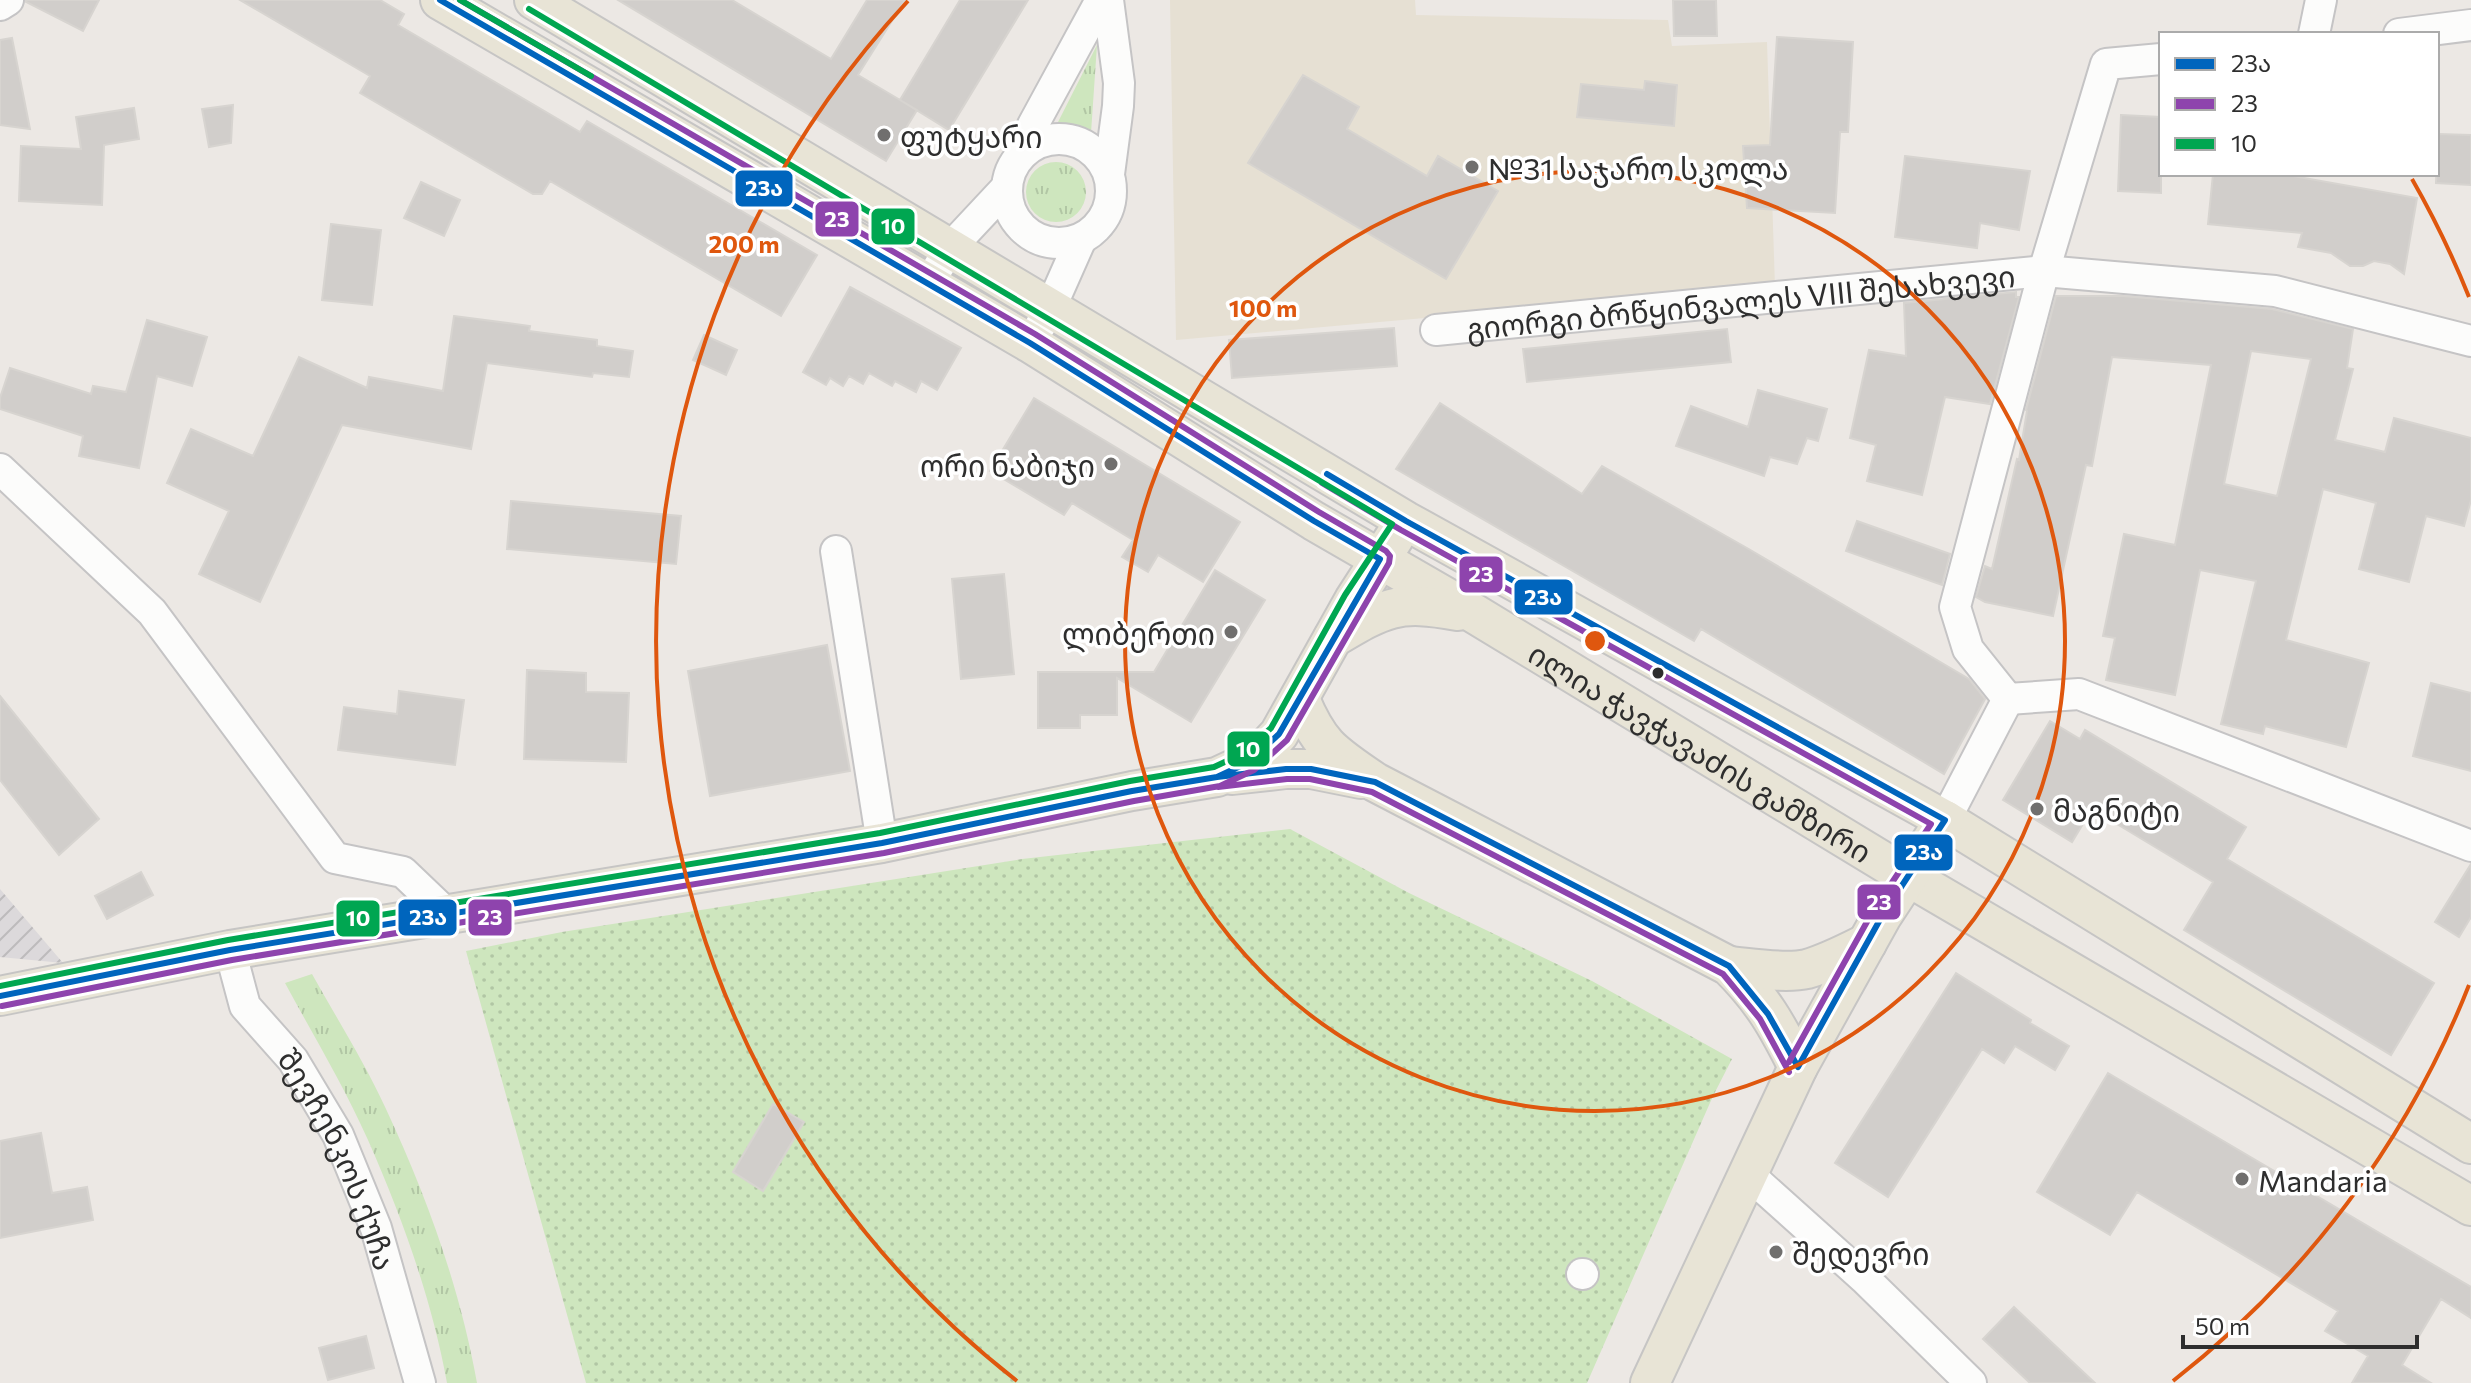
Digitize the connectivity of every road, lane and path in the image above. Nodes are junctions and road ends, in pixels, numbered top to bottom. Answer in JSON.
{"nodes":[{"id":1,"x":8,"y":0,"type":"edge"},
{"id":2,"x":440,"y":0,"type":"edge"},
{"id":3,"x":534,"y":0,"type":"edge"},
{"id":4,"x":1101,"y":0,"type":"edge"},
{"id":5,"x":1108,"y":0,"type":"edge"},
{"id":6,"x":2321,"y":0,"type":"edge"},
{"id":7,"x":0,"y":5,"type":"edge"},
{"id":8,"x":2471,"y":25,"type":"edge"},
{"id":9,"x":2314,"y":32,"type":"edge"},
{"id":10,"x":2415,"y":32,"type":"edge"},
{"id":11,"x":2159,"y":59,"type":"edge"},
{"id":12,"x":1024,"y":152,"type":"junction"},
{"id":13,"x":1109,"y":174,"type":"junction"},
{"id":14,"x":1007,"y":187,"type":"junction"},
{"id":15,"x":1081,"y":239,"type":"junction"},
{"id":16,"x":950,"y":248,"type":"junction"},
{"id":17,"x":2044,"y":271,"type":"junction"},
{"id":18,"x":928,"y":284,"type":"junction"},
{"id":19,"x":1050,"y":309,"type":"junction"},
{"id":20,"x":1436,"y":330,"type":"dead end"},
{"id":21,"x":2471,"y":341,"type":"edge"},
{"id":22,"x":1030,"y":343,"type":"junction"},
{"id":23,"x":0,"y":469,"type":"edge"},
{"id":24,"x":1406,"y":521,"type":"junction"},
{"id":25,"x":836,"y":551,"type":"dead end"},
{"id":26,"x":1380,"y":559,"type":"junction"},
{"id":27,"x":1475,"y":614,"type":"junction"},
{"id":28,"x":1333,"y":638,"type":"junction"},
{"id":29,"x":1300,"y":699,"type":"junction"},
{"id":30,"x":2008,"y":699,"type":"junction"},
{"id":31,"x":1217,"y":777,"type":"junction"},
{"id":32,"x":1375,"y":782,"type":"junction"},
{"id":33,"x":1945,"y":820,"type":"junction"},
{"id":34,"x":882,"y":843,"type":"junction"},
{"id":35,"x":2471,"y":846,"type":"edge"},
{"id":36,"x":1907,"y":876,"type":"junction"},
{"id":37,"x":447,"y":914,"type":"junction"},
{"id":38,"x":1867,"y":943,"type":"junction"},
{"id":39,"x":230,"y":950,"type":"junction"},
{"id":40,"x":1729,"y":966,"type":"junction"},
{"id":41,"x":0,"y":996,"type":"edge"},
{"id":42,"x":1798,"y":1067,"type":"junction"},
{"id":43,"x":2471,"y":1144,"type":"edge"},
{"id":44,"x":1748,"y":1174,"type":"junction"},
{"id":45,"x":2471,"y":1206,"type":"edge"},
{"id":46,"x":420,"y":1383,"type":"edge"},
{"id":47,"x":1650,"y":1383,"type":"edge"},
{"id":48,"x":1971,"y":1383,"type":"edge"}],
"edges":[{"from":1,"to":7,"type":"street"},
{"from":2,"to":18,"type":"main road","name":"ილია ჭავჭავაძის გამზირი"},
{"from":3,"to":16,"type":"main road","name":"ილია ჭავჭავაძის გამზირი"},
{"from":4,"to":12,"type":"street"},
{"from":5,"to":13,"type":"street"},
{"from":6,"to":9,"type":"street"},
{"from":8,"to":10,"type":"street"},
{"from":11,"to":17,"type":"street"},
{"from":12,"to":13,"type":"street"},
{"from":12,"to":14,"type":"street"},
{"from":13,"to":15,"type":"street"},
{"from":14,"to":15,"type":"street"},
{"from":14,"to":16,"type":"street"},
{"from":15,"to":19,"type":"street"},
{"from":16,"to":18,"type":"street"},
{"from":16,"to":19,"type":"main road","name":"ილია ჭავჭავაძის გამზირი"},
{"from":17,"to":20,"type":"street","name":"გიორგი ბრწყინვალეს VIII შესახვევი"},
{"from":17,"to":21,"type":"street","name":"გიორგი ბრწყინვალეს VIII შესახვევი"},
{"from":17,"to":30,"type":"street"},
{"from":18,"to":22,"type":"main road","name":"ილია ჭავჭავაძის გამზირი"},
{"from":19,"to":22,"type":"street"},
{"from":19,"to":24,"type":"main road","name":"ილია ჭავჭავაძის გამზირი"},
{"from":22,"to":26,"type":"main road","name":"ილია ჭავჭავაძის გამზირი"},
{"from":23,"to":37,"type":"street"},
{"from":24,"to":26,"type":"main road"},
{"from":24,"to":33,"type":"main road","name":"ილია ჭავჭავაძის გამზირი"},
{"from":25,"to":34,"type":"street"},
{"from":26,"to":27,"type":"main road","name":"ილია ჭავჭავაძის გამზირი"},
{"from":26,"to":28,"type":"main road"},
{"from":27,"to":28,"type":"main road"},
{"from":27,"to":36,"type":"main road","name":"ილია ჭავჭავაძის გამზირი"},
{"from":28,"to":29,"type":"main road"},
{"from":29,"to":31,"type":"main road"},
{"from":29,"to":32,"type":"main road"},
{"from":30,"to":33,"type":"street"},
{"from":30,"to":35,"type":"street"},
{"from":31,"to":32,"type":"main road"},
{"from":31,"to":34,"type":"main road"},
{"from":32,"to":40,"type":"main road"},
{"from":33,"to":36,"type":"main road"},
{"from":33,"to":43,"type":"main road","name":"ილია ჭავჭავაძის გამზირი"},
{"from":34,"to":37,"type":"main road"},
{"from":36,"to":38,"type":"main road"},
{"from":36,"to":45,"type":"main road","name":"ილია ჭავჭავაძის გამზირი"},
{"from":37,"to":39,"type":"main road"},
{"from":38,"to":40,"type":"main road"},
{"from":38,"to":42,"type":"main road"},
{"from":39,"to":41,"type":"main road"},
{"from":39,"to":46,"type":"street","name":"შევჩენკოს ქუჩა"},
{"from":40,"to":42,"type":"main road"},
{"from":42,"to":44,"type":"main road"},
{"from":44,"to":47,"type":"main road"},
{"from":44,"to":48,"type":"street"}]}
